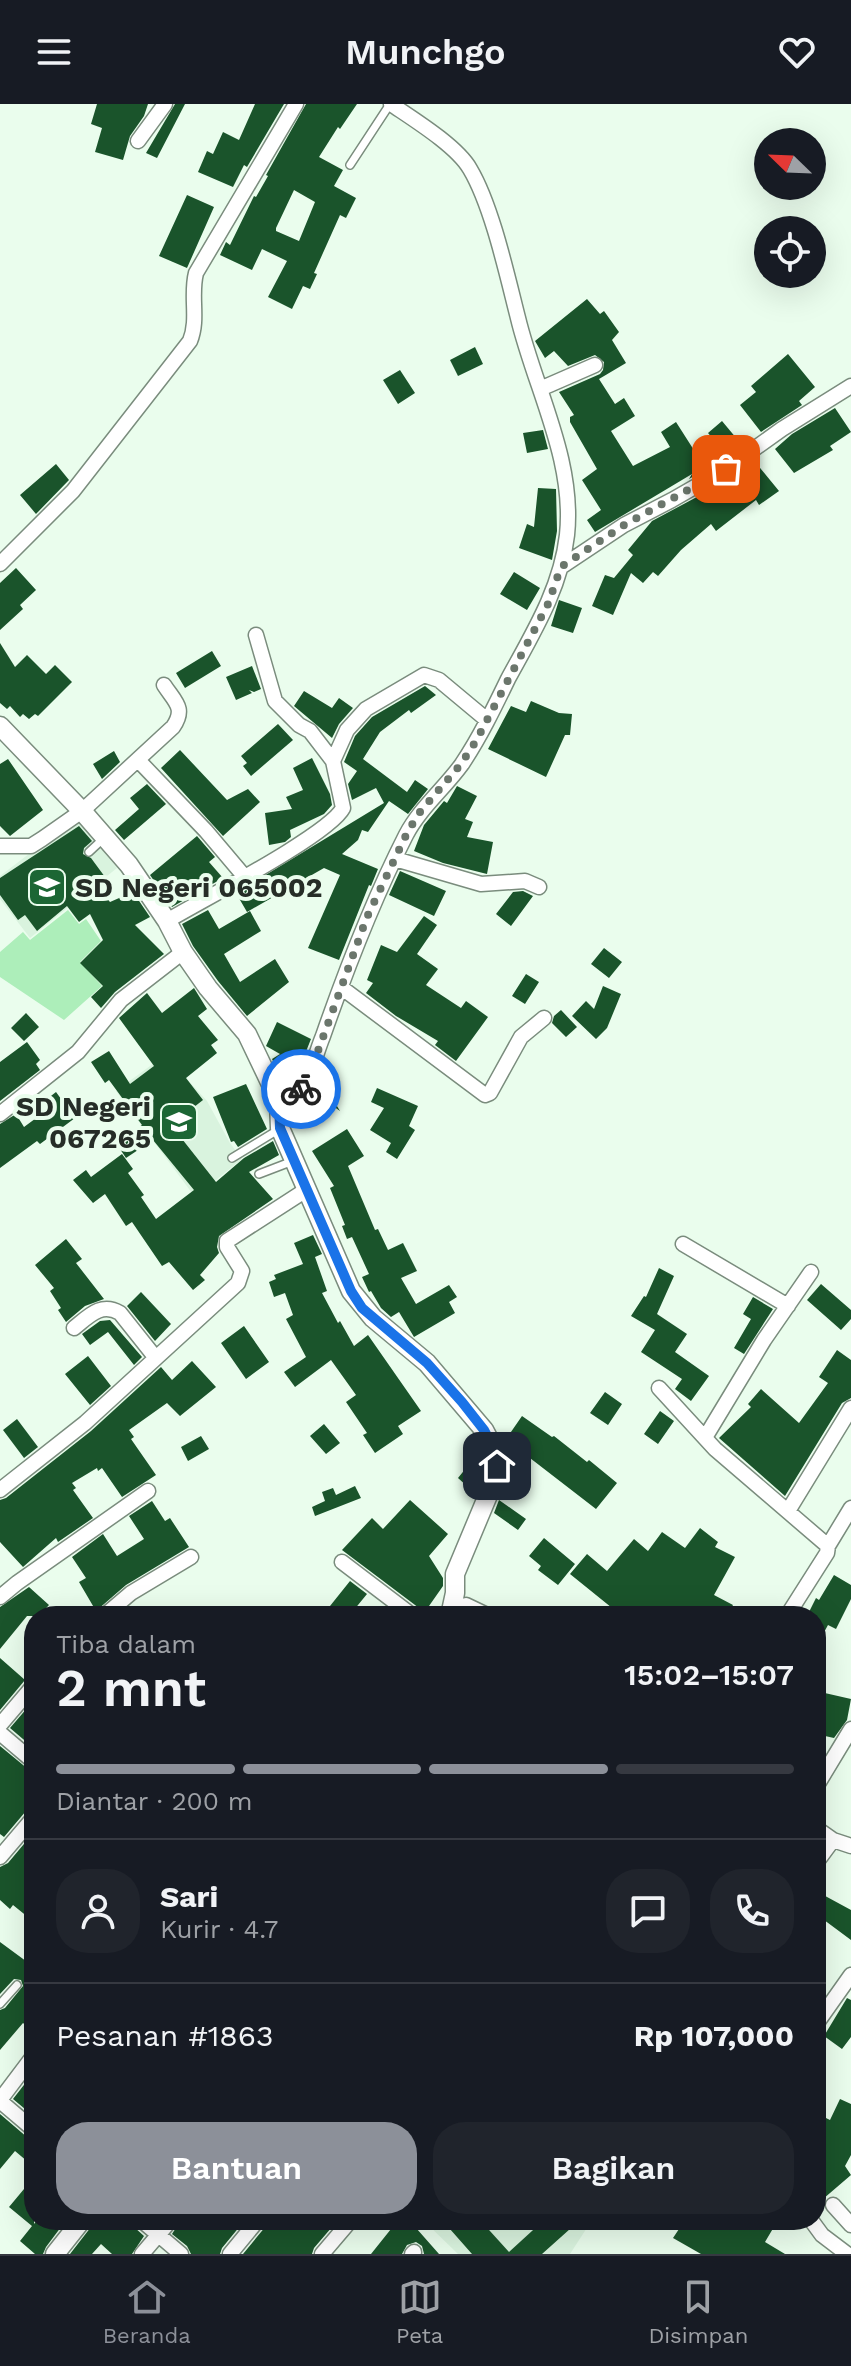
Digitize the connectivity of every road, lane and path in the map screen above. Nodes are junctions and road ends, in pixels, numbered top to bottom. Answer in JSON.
{"nodes":[{"id":1,"x":165,"y":104,"type":"edge"},
{"id":2,"x":296,"y":104,"type":"edge"},
{"id":3,"x":391,"y":104,"type":"edge"},
{"id":4,"x":420,"y":104,"type":"edge"},
{"id":5,"x":411,"y":117,"type":"junction"},
{"id":6,"x":138,"y":141,"type":"dead end"},
{"id":7,"x":350,"y":165,"type":"dead end"},
{"id":8,"x":595,"y":365,"type":"dead end"},
{"id":9,"x":851,"y":386,"type":"edge"},
{"id":10,"x":540,"y":389,"type":"junction"},
{"id":11,"x":0,"y":564,"type":"edge"},
{"id":12,"x":561,"y":567,"type":"junction"},
{"id":13,"x":256,"y":635,"type":"dead end"},
{"id":14,"x":164,"y":685,"type":"dead end"},
{"id":15,"x":487,"y":720,"type":"junction"},
{"id":16,"x":0,"y":726,"type":"edge"},
{"id":17,"x":138,"y":760,"type":"junction"},
{"id":18,"x":333,"y":761,"type":"junction"},
{"id":19,"x":82,"y":811,"type":"junction"},
{"id":20,"x":104,"y":838,"type":"junction"},
{"id":21,"x":0,"y":846,"type":"edge"},
{"id":22,"x":89,"y":852,"type":"dead end"},
{"id":23,"x":395,"y":859,"type":"junction"},
{"id":24,"x":244,"y":876,"type":"junction"},
{"id":25,"x":539,"y":887,"type":"dead end"},
{"id":26,"x":167,"y":921,"type":"junction"},
{"id":27,"x":183,"y":952,"type":"junction"},
{"id":28,"x":342,"y":988,"type":"junction"},
{"id":29,"x":544,"y":1018,"type":"dead end"},
{"id":30,"x":279,"y":1101,"type":"junction"},
{"id":31,"x":0,"y":1114,"type":"edge"},
{"id":32,"x":280,"y":1128,"type":"junction"},
{"id":33,"x":232,"y":1158,"type":"dead end"},
{"id":34,"x":295,"y":1160,"type":"junction"},
{"id":35,"x":259,"y":1174,"type":"dead end"},
{"id":36,"x":306,"y":1190,"type":"junction"},
{"id":37,"x":683,"y":1244,"type":"dead end"},
{"id":38,"x":811,"y":1272,"type":"dead end"},
{"id":39,"x":788,"y":1306,"type":"junction"},
{"id":40,"x":74,"y":1328,"type":"dead end"},
{"id":41,"x":155,"y":1357,"type":"junction"},
{"id":42,"x":659,"y":1388,"type":"dead end"},
{"id":43,"x":851,"y":1408,"type":"edge"},
{"id":44,"x":706,"y":1436,"type":"junction"},
{"id":45,"x":0,"y":1490,"type":"edge"},
{"id":46,"x":148,"y":1491,"type":"dead end"},
{"id":47,"x":851,"y":1508,"type":"edge"},
{"id":48,"x":788,"y":1511,"type":"junction"},
{"id":49,"x":828,"y":1546,"type":"junction"},
{"id":50,"x":191,"y":1557,"type":"dead end"},
{"id":51,"x":342,"y":1562,"type":"dead end"},
{"id":52,"x":0,"y":1597,"type":"edge"},
{"id":53,"x":116,"y":1606,"type":"edge"},
{"id":54,"x":400,"y":1606,"type":"edge"},
{"id":55,"x":452,"y":1606,"type":"edge"},
{"id":56,"x":793,"y":1606,"type":"edge"},
{"id":57,"x":24,"y":1697,"type":"edge"},
{"id":58,"x":0,"y":1725,"type":"edge"},
{"id":59,"x":851,"y":1729,"type":"edge"},
{"id":60,"x":0,"y":1733,"type":"edge"},
{"id":61,"x":24,"y":1753,"type":"edge"},
{"id":62,"x":826,"y":1770,"type":"edge"},
{"id":63,"x":24,"y":1829,"type":"edge"},
{"id":64,"x":826,"y":1835,"type":"edge"},
{"id":65,"x":833,"y":1840,"type":"junction"},
{"id":66,"x":851,"y":1846,"type":"edge"},
{"id":67,"x":826,"y":1849,"type":"edge"},
{"id":68,"x":0,"y":1857,"type":"edge"},
{"id":69,"x":851,"y":1975,"type":"edge"},
{"id":70,"x":17,"y":1985,"type":"dead end"},
{"id":71,"x":0,"y":2004,"type":"edge"},
{"id":72,"x":826,"y":2010,"type":"edge"},
{"id":73,"x":24,"y":2069,"type":"edge"},
{"id":74,"x":0,"y":2101,"type":"edge"},
{"id":75,"x":24,"y":2121,"type":"edge"},
{"id":76,"x":833,"y":2205,"type":"dead end"},
{"id":77,"x":851,"y":2225,"type":"edge"},
{"id":78,"x":74,"y":2230,"type":"edge"},
{"id":79,"x":152,"y":2230,"type":"edge"},
{"id":80,"x":162,"y":2230,"type":"edge"},
{"id":81,"x":250,"y":2230,"type":"edge"},
{"id":82,"x":342,"y":2230,"type":"edge"},
{"id":83,"x":818,"y":2230,"type":"edge"},
{"id":84,"x":158,"y":2235,"type":"junction"},
{"id":85,"x":55,"y":2254,"type":"edge"},
{"id":86,"x":142,"y":2254,"type":"edge"},
{"id":87,"x":181,"y":2254,"type":"edge"},
{"id":88,"x":230,"y":2254,"type":"edge"},
{"id":89,"x":322,"y":2254,"type":"edge"},
{"id":90,"x":847,"y":2254,"type":"edge"}],
"edges":[{"from":1,"to":6,"type":"street"},
{"from":2,"to":11,"type":"street"},
{"from":3,"to":5,"type":"street"},
{"from":3,"to":7,"type":"lane"},
{"from":4,"to":5,"type":"street"},
{"from":5,"to":10,"type":"street"},
{"from":8,"to":10,"type":"street"},
{"from":9,"to":12,"type":"street"},
{"from":10,"to":12,"type":"street"},
{"from":12,"to":15,"type":"street"},
{"from":13,"to":18,"type":"street"},
{"from":14,"to":17,"type":"street"},
{"from":15,"to":18,"type":"street"},
{"from":15,"to":23,"type":"street"},
{"from":16,"to":19,"type":"street"},
{"from":17,"to":19,"type":"street"},
{"from":17,"to":24,"type":"street"},
{"from":18,"to":24,"type":"street"},
{"from":19,"to":20,"type":"street"},
{"from":19,"to":21,"type":"street"},
{"from":20,"to":22,"type":"lane"},
{"from":20,"to":26,"type":"street"},
{"from":23,"to":25,"type":"street"},
{"from":23,"to":28,"type":"street"},
{"from":24,"to":26,"type":"street"},
{"from":26,"to":27,"type":"street"},
{"from":27,"to":30,"type":"street"},
{"from":27,"to":31,"type":"street"},
{"from":28,"to":29,"type":"street"},
{"from":28,"to":30,"type":"street"},
{"from":30,"to":32,"type":"street"},
{"from":32,"to":33,"type":"lane"},
{"from":32,"to":34,"type":"street"},
{"from":34,"to":35,"type":"lane"},
{"from":34,"to":36,"type":"street"},
{"from":36,"to":41,"type":"street"},
{"from":36,"to":55,"type":"street"},
{"from":37,"to":39,"type":"street"},
{"from":38,"to":39,"type":"street"},
{"from":39,"to":44,"type":"street"},
{"from":40,"to":41,"type":"street"},
{"from":41,"to":45,"type":"street"},
{"from":42,"to":44,"type":"street"},
{"from":43,"to":48,"type":"street"},
{"from":44,"to":48,"type":"street"},
{"from":46,"to":52,"type":"street"},
{"from":47,"to":49,"type":"street"},
{"from":48,"to":49,"type":"street"},
{"from":49,"to":56,"type":"street"},
{"from":50,"to":53,"type":"street"},
{"from":51,"to":54,"type":"street"},
{"from":57,"to":58,"type":"street"},
{"from":59,"to":62,"type":"street"},
{"from":60,"to":61,"type":"street"},
{"from":63,"to":68,"type":"street"},
{"from":64,"to":65,"type":"street"},
{"from":65,"to":66,"type":"street"},
{"from":65,"to":67,"type":"street"},
{"from":69,"to":72,"type":"street"},
{"from":70,"to":71,"type":"lane"},
{"from":73,"to":74,"type":"street"},
{"from":74,"to":75,"type":"street"},
{"from":76,"to":77,"type":"street"},
{"from":78,"to":85,"type":"street"},
{"from":79,"to":84,"type":"street"},
{"from":80,"to":84,"type":"street"},
{"from":81,"to":88,"type":"street"},
{"from":82,"to":89,"type":"street"},
{"from":83,"to":90,"type":"street"},
{"from":84,"to":86,"type":"street"},
{"from":84,"to":87,"type":"street"}]}
